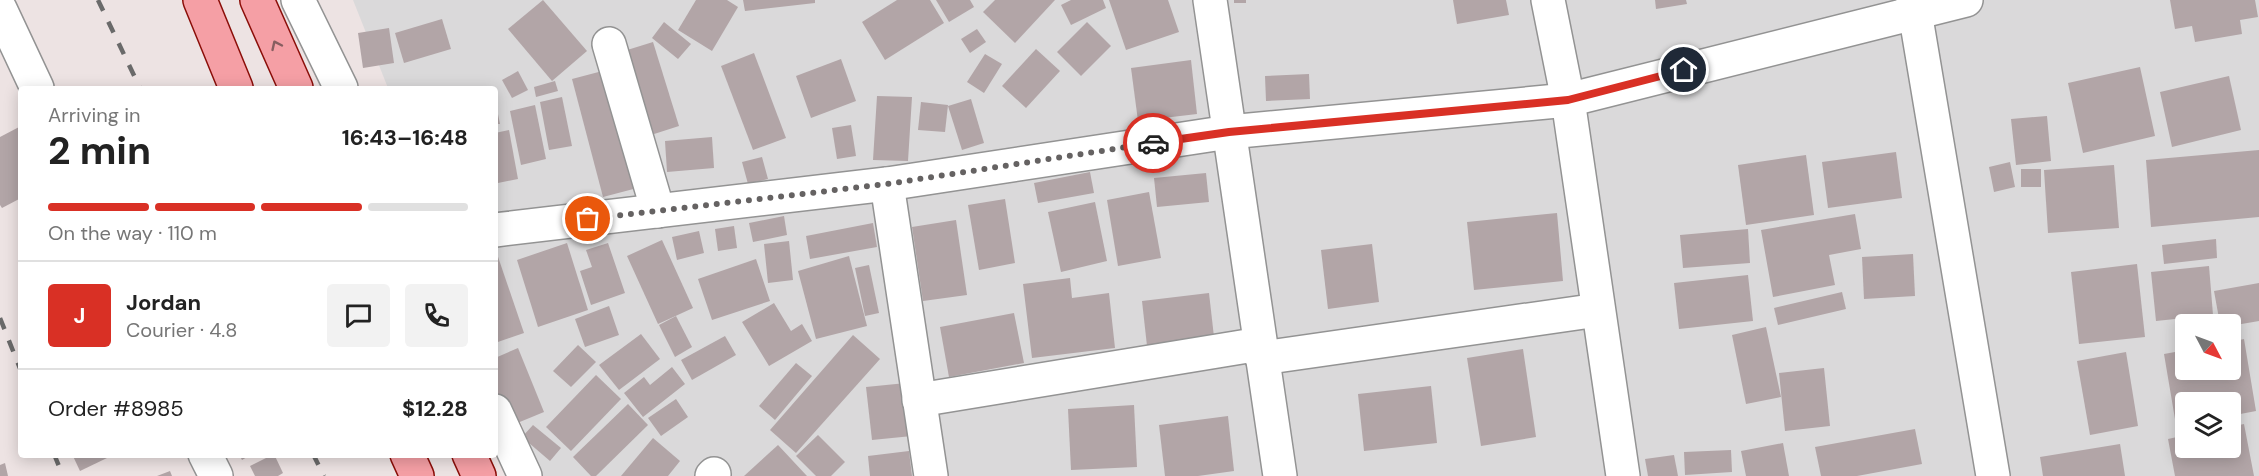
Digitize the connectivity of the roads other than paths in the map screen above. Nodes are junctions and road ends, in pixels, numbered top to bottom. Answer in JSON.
{"nodes":[{"id":1,"x":200,"y":0,"type":"edge"},
{"id":2,"x":257,"y":0,"type":"edge"},
{"id":3,"x":298,"y":0,"type":"edge"},
{"id":4,"x":1210,"y":0,"type":"edge"},
{"id":5,"x":1548,"y":0,"type":"edge"},
{"id":6,"x":1966,"y":0,"type":"edge"},
{"id":7,"x":1914,"y":6,"type":"edge"},
{"id":8,"x":0,"y":9,"type":"edge"},
{"id":9,"x":609,"y":44,"type":"dead end"},
{"id":10,"x":36,"y":86,"type":"edge"},
{"id":11,"x":235,"y":86,"type":"edge"},
{"id":12,"x":295,"y":86,"type":"edge"},
{"id":13,"x":340,"y":86,"type":"edge"},
{"id":14,"x":1568,"y":100,"type":"junction"},
{"id":15,"x":1229,"y":132,"type":"junction"},
{"id":16,"x":887,"y":184,"type":"junction"},
{"id":17,"x":658,"y":211,"type":"junction"},
{"id":18,"x":498,"y":230,"type":"edge"},
{"id":19,"x":1598,"y":310,"type":"junction"},
{"id":20,"x":1261,"y":351,"type":"junction"},
{"id":21,"x":919,"y":400,"type":"junction"},
{"id":22,"x":498,"y":418,"type":"edge"},
{"id":23,"x":207,"y":458,"type":"edge"},
{"id":24,"x":409,"y":458,"type":"edge"},
{"id":25,"x":471,"y":458,"type":"edge"},
{"id":26,"x":216,"y":476,"type":"edge"},
{"id":27,"x":417,"y":476,"type":"edge"},
{"id":28,"x":479,"y":476,"type":"edge"},
{"id":29,"x":525,"y":476,"type":"edge"},
{"id":30,"x":931,"y":476,"type":"edge"},
{"id":31,"x":1280,"y":476,"type":"edge"},
{"id":32,"x":1623,"y":476,"type":"edge"},
{"id":33,"x":1993,"y":476,"type":"edge"}],
"edges":[{"from":1,"to":11,"type":"main road"},
{"from":12,"to":2,"type":"main road","one_way":true},
{"from":3,"to":13,"type":"street"},
{"from":4,"to":15,"type":"street"},
{"from":5,"to":14,"type":"street"},
{"from":6,"to":7,"type":"street"},
{"from":7,"to":14,"type":"street"},
{"from":7,"to":33,"type":"street"},
{"from":8,"to":10,"type":"street"},
{"from":9,"to":17,"type":"street"},
{"from":14,"to":15,"type":"street"},
{"from":14,"to":19,"type":"street"},
{"from":15,"to":16,"type":"street"},
{"from":15,"to":20,"type":"street"},
{"from":16,"to":17,"type":"street"},
{"from":16,"to":21,"type":"street"},
{"from":17,"to":18,"type":"street"},
{"from":19,"to":20,"type":"street"},
{"from":19,"to":32,"type":"street"},
{"from":20,"to":21,"type":"street"},
{"from":20,"to":31,"type":"street"},
{"from":21,"to":30,"type":"street"},
{"from":22,"to":29,"type":"street"},
{"from":23,"to":26,"type":"street"},
{"from":24,"to":27,"type":"main road"},
{"from":25,"to":28,"type":"main road"}]}
